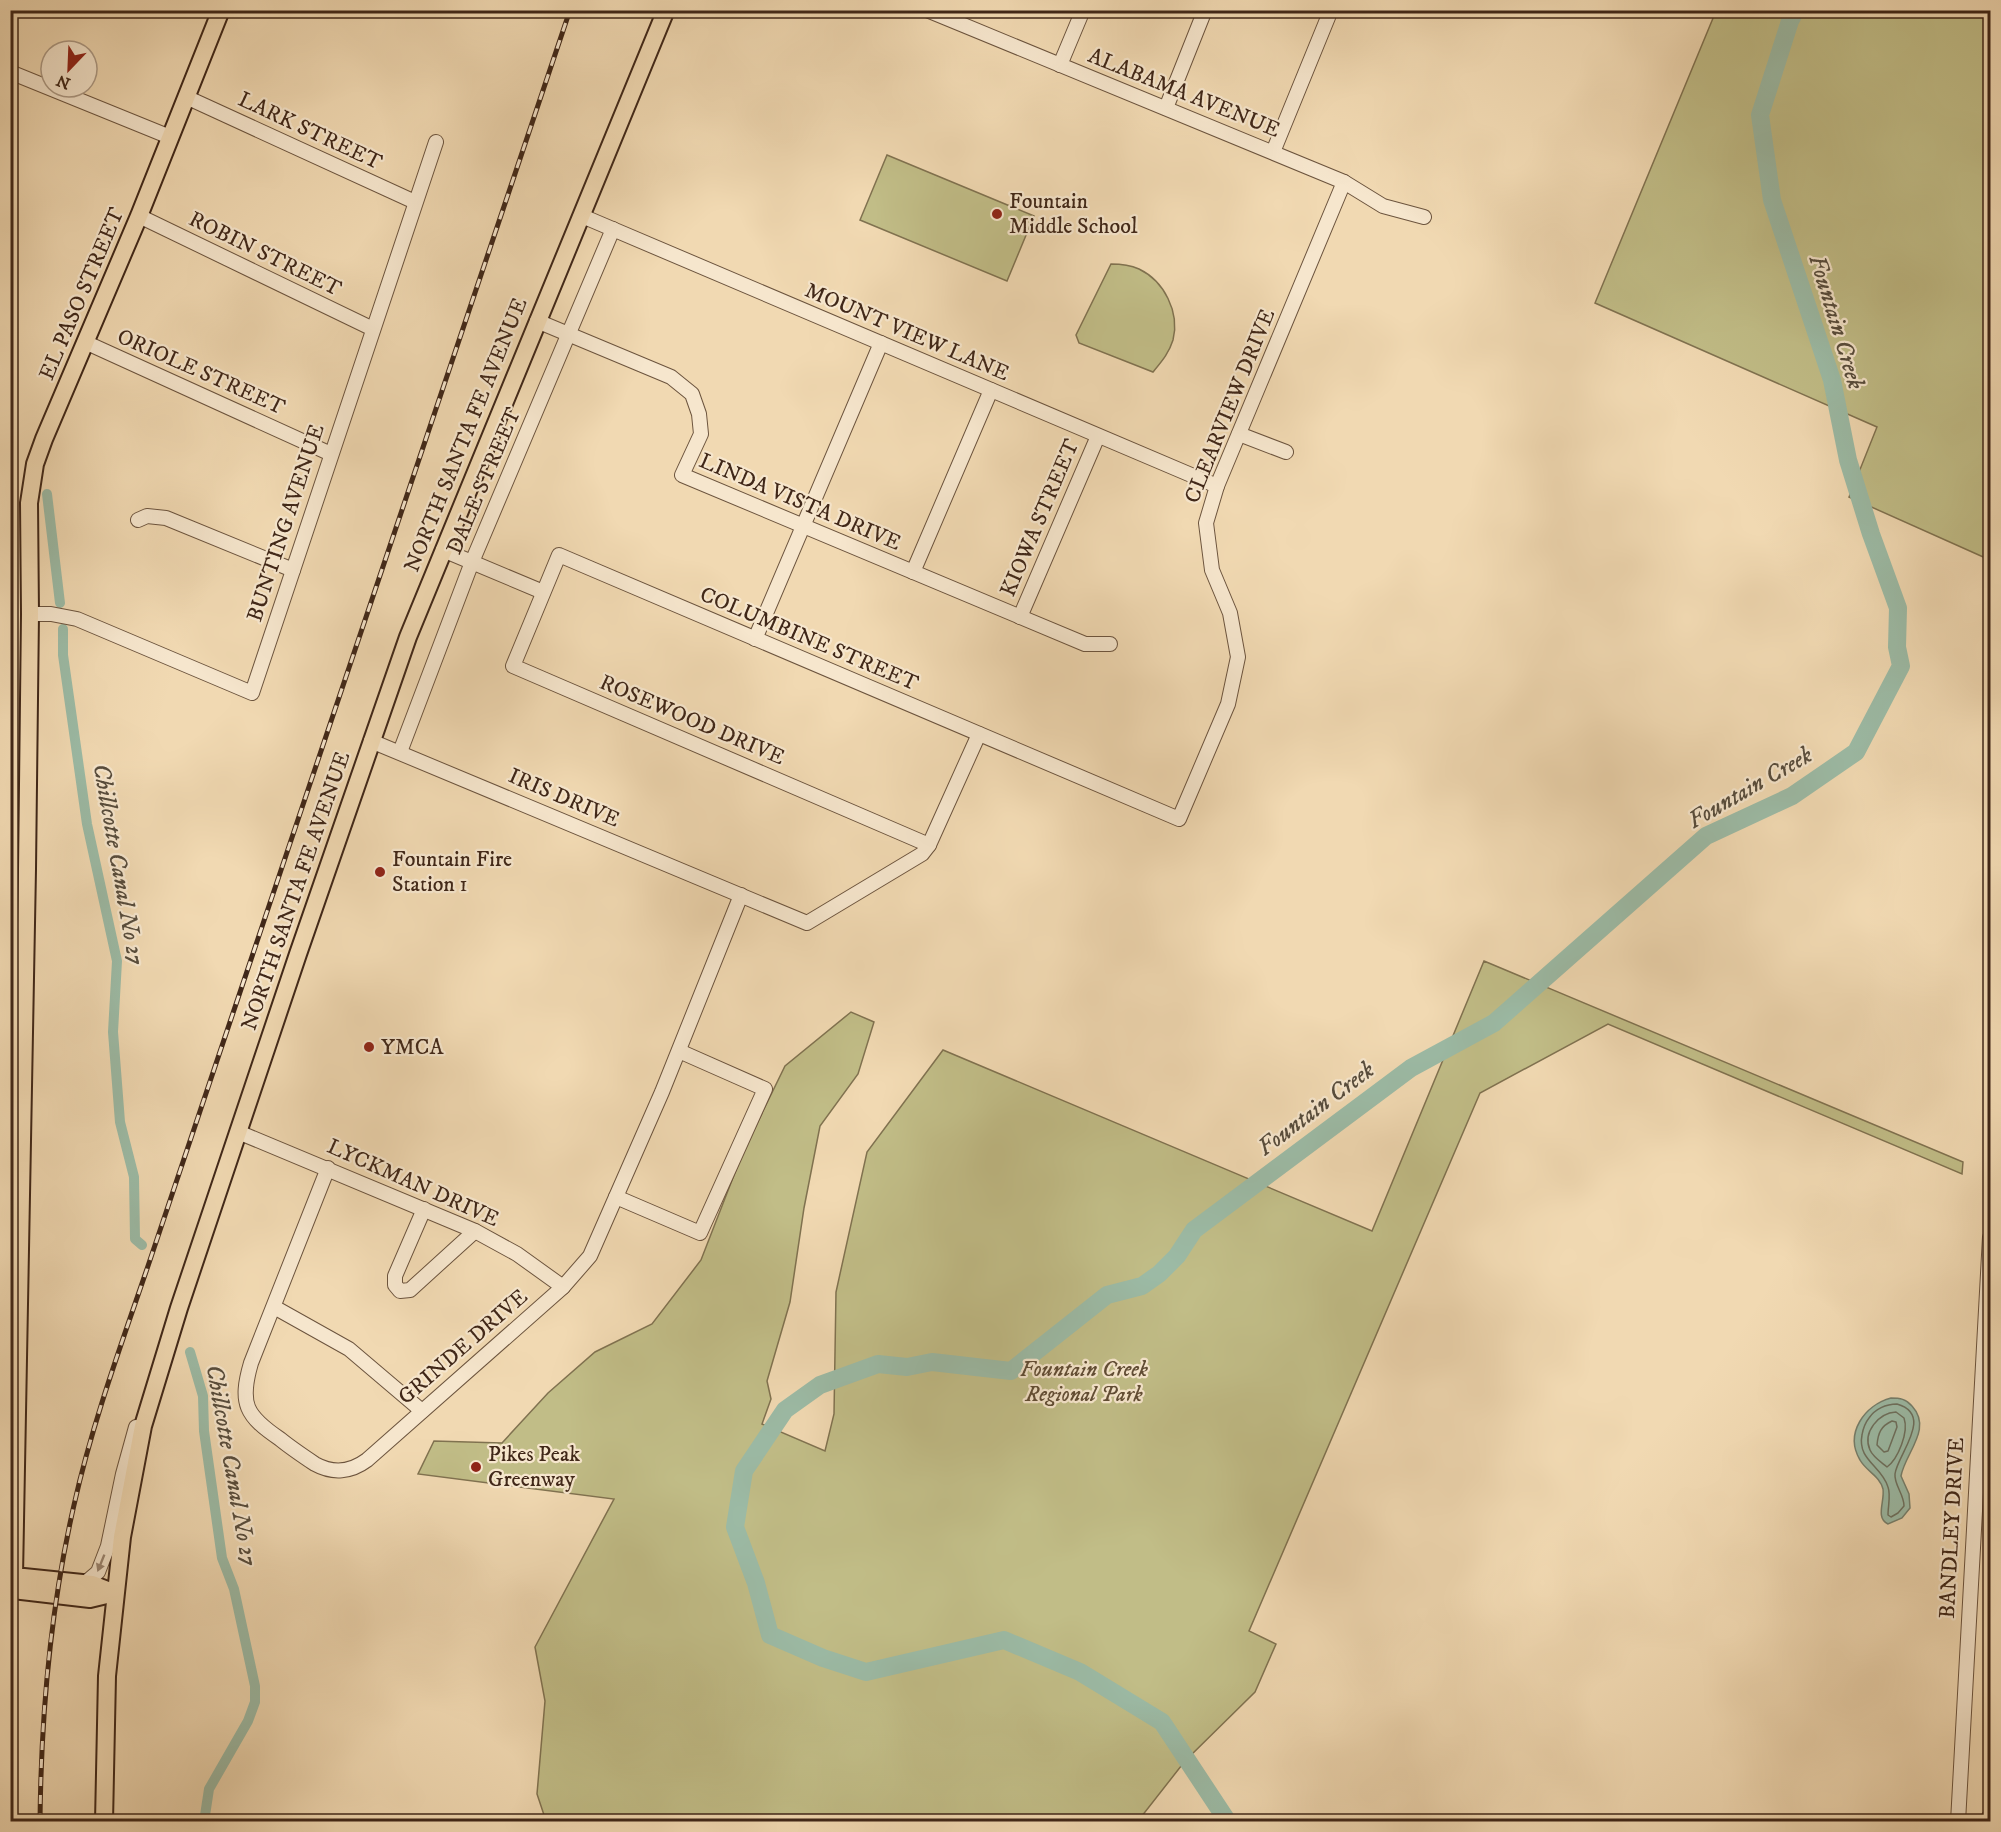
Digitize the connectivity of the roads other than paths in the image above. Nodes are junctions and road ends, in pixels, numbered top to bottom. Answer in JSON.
{"nodes":[{"id":1,"x":221,"y":10,"type":"edge"},
{"id":2,"x":666,"y":10,"type":"edge"},
{"id":3,"x":927,"y":10,"type":"edge"},
{"id":4,"x":1083,"y":10,"type":"edge"},
{"id":5,"x":1205,"y":10,"type":"edge"},
{"id":6,"x":1331,"y":10,"type":"edge"},
{"id":7,"x":1060,"y":65,"type":"junction"},
{"id":8,"x":10,"y":72,"type":"edge"},
{"id":9,"x":186,"y":97,"type":"junction"},
{"id":10,"x":1166,"y":108,"type":"junction"},
{"id":11,"x":170,"y":137,"type":"junction"},
{"id":12,"x":436,"y":142,"type":"dead end"},
{"id":13,"x":1273,"y":152,"type":"junction"},
{"id":14,"x":1344,"y":182,"type":"junction"},
{"id":15,"x":415,"y":202,"type":"junction"},
{"id":16,"x":139,"y":216,"type":"junction"},
{"id":17,"x":582,"y":216,"type":"junction"},
{"id":18,"x":1424,"y":217,"type":"dead end"},
{"id":19,"x":613,"y":229,"type":"junction"},
{"id":20,"x":537,"y":321,"type":"junction"},
{"id":21,"x":373,"y":329,"type":"junction"},
{"id":22,"x":568,"y":334,"type":"junction"},
{"id":23,"x":87,"y":343,"type":"junction"},
{"id":24,"x":881,"y":343,"type":"junction"},
{"id":25,"x":991,"y":390,"type":"junction"},
{"id":26,"x":1239,"y":434,"type":"junction"},
{"id":27,"x":1098,"y":436,"type":"junction"},
{"id":28,"x":1286,"y":452,"type":"dead end"},
{"id":29,"x":331,"y":454,"type":"junction"},
{"id":30,"x":1216,"y":486,"type":"junction"},
{"id":31,"x":138,"y":520,"type":"dead end"},
{"id":32,"x":803,"y":526,"type":"junction"},
{"id":33,"x":443,"y":550,"type":"junction"},
{"id":34,"x":472,"y":562,"type":"junction"},
{"id":35,"x":293,"y":570,"type":"junction"},
{"id":36,"x":913,"y":572,"type":"junction"},
{"id":37,"x":543,"y":592,"type":"junction"},
{"id":38,"x":30,"y":614,"type":"junction"},
{"id":39,"x":1020,"y":617,"type":"junction"},
{"id":40,"x":755,"y":639,"type":"junction"},
{"id":41,"x":1110,"y":644,"type":"dead end"},
{"id":42,"x":979,"y":734,"type":"junction"},
{"id":43,"x":370,"y":741,"type":"junction"},
{"id":44,"x":399,"y":752,"type":"junction"},
{"id":45,"x":1179,"y":819,"type":"joint"},
{"id":46,"x":929,"y":844,"type":"junction"},
{"id":47,"x":741,"y":895,"type":"junction"},
{"id":48,"x":679,"y":1051,"type":"junction"},
{"id":49,"x":238,"y":1132,"type":"junction"},
{"id":50,"x":328,"y":1168,"type":"junction"},
{"id":51,"x":616,"y":1197,"type":"junction"},
{"id":52,"x":424,"y":1209,"type":"junction"},
{"id":53,"x":475,"y":1231,"type":"junction"},
{"id":54,"x":1990,"y":1237,"type":"edge"},
{"id":55,"x":563,"y":1287,"type":"junction"},
{"id":56,"x":274,"y":1307,"type":"junction"},
{"id":57,"x":148,"y":1408,"type":"junction"},
{"id":58,"x":422,"y":1412,"type":"junction"},
{"id":59,"x":12,"y":1583,"type":"edge"},
{"id":60,"x":85,"y":1583,"type":"junction"},
{"id":61,"x":115,"y":1593,"type":"junction"},
{"id":62,"x":104,"y":1821,"type":"edge"},
{"id":63,"x":1958,"y":1821,"type":"edge"}],
"edges":[{"from":1,"to":9,"type":"main road","name":"EL PASO STREET"},
{"from":2,"to":17,"type":"main road","name":"NORTH SANTA FE AVENUE"},
{"from":3,"to":7,"type":"street","name":"ALABAMA AVENUE"},
{"from":4,"to":7,"type":"street"},
{"from":5,"to":10,"type":"street"},
{"from":6,"to":13,"type":"street"},
{"from":7,"to":10,"type":"street","name":"ALABAMA AVENUE"},
{"from":8,"to":11,"type":"street"},
{"from":9,"to":11,"type":"main road","name":"EL PASO STREET"},
{"from":9,"to":15,"type":"street","name":"LARK STREET"},
{"from":10,"to":13,"type":"street","name":"ALABAMA AVENUE"},
{"from":11,"to":16,"type":"main road","name":"EL PASO STREET"},
{"from":12,"to":15,"type":"street","name":"BUNTING AVENUE"},
{"from":13,"to":14,"type":"street","name":"ALABAMA AVENUE"},
{"from":14,"to":18,"type":"street","name":"ALABAMA AVENUE"},
{"from":14,"to":26,"type":"street","name":"CLEARVIEW DRIVE"},
{"from":15,"to":21,"type":"street","name":"BUNTING AVENUE"},
{"from":16,"to":21,"type":"street","name":"ROBIN STREET"},
{"from":16,"to":23,"type":"main road","name":"EL PASO STREET"},
{"from":17,"to":19,"type":"street","name":"MOUNT VIEW LANE"},
{"from":17,"to":20,"type":"main road","name":"NORTH SANTA FE AVENUE"},
{"from":19,"to":22,"type":"street","name":"DALE STREET"},
{"from":19,"to":24,"type":"street","name":"MOUNT VIEW LANE"},
{"from":20,"to":22,"type":"street","name":"LINDA VISTA DRIVE"},
{"from":20,"to":33,"type":"main road","name":"NORTH SANTA FE AVENUE"},
{"from":21,"to":29,"type":"street","name":"BUNTING AVENUE"},
{"from":22,"to":32,"type":"street","name":"LINDA VISTA DRIVE"},
{"from":22,"to":34,"type":"street","name":"DALE STREET"},
{"from":23,"to":29,"type":"street","name":"ORIOLE STREET"},
{"from":23,"to":38,"type":"main road","name":"EL PASO STREET"},
{"from":24,"to":25,"type":"street","name":"MOUNT VIEW LANE"},
{"from":24,"to":32,"type":"street"},
{"from":25,"to":27,"type":"street","name":"MOUNT VIEW LANE"},
{"from":25,"to":36,"type":"street"},
{"from":26,"to":28,"type":"street"},
{"from":26,"to":30,"type":"street","name":"CLEARVIEW DRIVE"},
{"from":27,"to":30,"type":"street","name":"MOUNT VIEW LANE"},
{"from":27,"to":39,"type":"street","name":"KIOWA STREET"},
{"from":29,"to":35,"type":"street","name":"BUNTING AVENUE"},
{"from":30,"to":45,"type":"street","name":"CLEARVIEW DRIVE"},
{"from":31,"to":35,"type":"street"},
{"from":32,"to":36,"type":"street","name":"LINDA VISTA DRIVE"},
{"from":32,"to":40,"type":"street"},
{"from":33,"to":34,"type":"street"},
{"from":33,"to":43,"type":"main road","name":"NORTH SANTA FE AVENUE"},
{"from":34,"to":37,"type":"street"},
{"from":34,"to":44,"type":"street","name":"DALE STREET"},
{"from":35,"to":38,"type":"street","name":"BUNTING AVENUE"},
{"from":36,"to":39,"type":"street","name":"LINDA VISTA DRIVE"},
{"from":37,"to":40,"type":"street","name":"COLUMBINE STREET"},
{"from":37,"to":46,"type":"street","name":"ROSEWOOD DRIVE"},
{"from":38,"to":59,"type":"main road","name":"EL PASO STREET"},
{"from":39,"to":41,"type":"street","name":"LINDA VISTA DRIVE"},
{"from":40,"to":42,"type":"street","name":"COLUMBINE STREET"},
{"from":42,"to":45,"type":"street","name":"COLUMBINE STREET"},
{"from":42,"to":46,"type":"street"},
{"from":43,"to":44,"type":"street","name":"IRIS DRIVE"},
{"from":43,"to":49,"type":"main road","name":"NORTH SANTA FE AVENUE"},
{"from":44,"to":47,"type":"street","name":"IRIS DRIVE"},
{"from":46,"to":47,"type":"street"},
{"from":47,"to":48,"type":"street","name":"GRINDE DRIVE"},
{"from":48,"to":51,"type":"street","name":"GRINDE DRIVE"},
{"from":48,"to":51,"type":"street"},
{"from":49,"to":50,"type":"street","name":"LYCKMAN DRIVE"},
{"from":49,"to":57,"type":"main road","name":"NORTH SANTA FE AVENUE"},
{"from":50,"to":52,"type":"street","name":"LYCKMAN DRIVE"},
{"from":50,"to":56,"type":"street","name":"GRINDE DRIVE"},
{"from":51,"to":55,"type":"street","name":"GRINDE DRIVE"},
{"from":52,"to":53,"type":"street","name":"LYCKMAN DRIVE"},
{"from":52,"to":53,"type":"street"},
{"from":53,"to":55,"type":"street","name":"LYCKMAN DRIVE"},
{"from":54,"to":63,"type":"street","name":"BANDLEY DRIVE"},
{"from":55,"to":58,"type":"street","name":"GRINDE DRIVE"},
{"from":56,"to":58,"type":"street"},
{"from":56,"to":58,"type":"street","name":"GRINDE DRIVE"},
{"from":57,"to":60,"type":"street","one_way":true},
{"from":57,"to":61,"type":"main road","name":"NORTH SANTA FE AVENUE"},
{"from":59,"to":60,"type":"main road"},
{"from":59,"to":61,"type":"main road"},
{"from":60,"to":61,"type":"main road"},
{"from":61,"to":62,"type":"main road","name":"NORTH SANTA FE AVENUE"}]}
